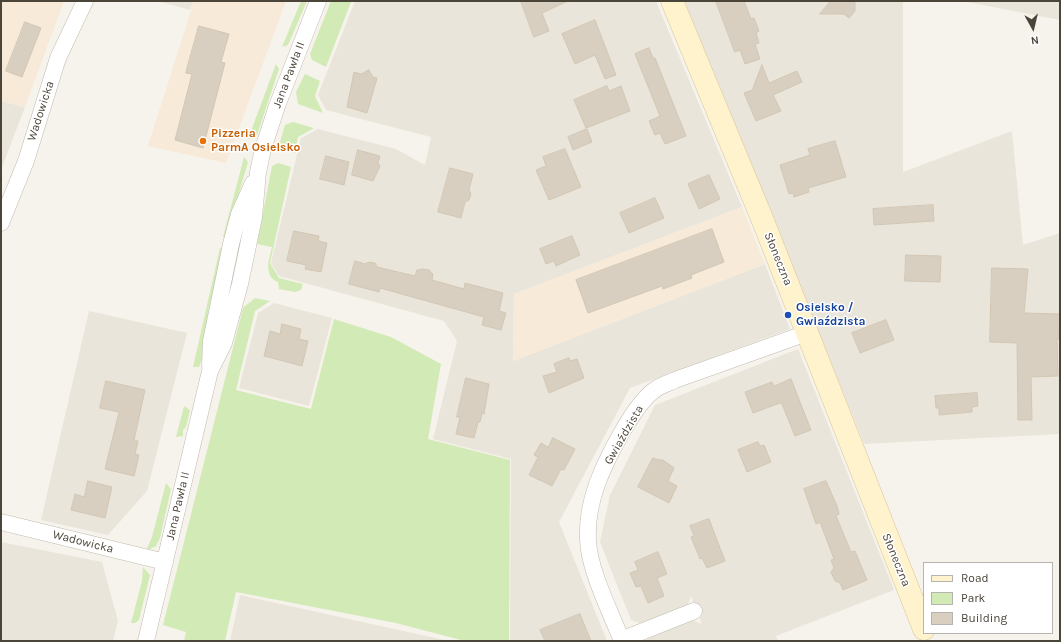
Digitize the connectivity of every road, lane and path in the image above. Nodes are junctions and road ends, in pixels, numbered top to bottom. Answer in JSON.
{"nodes":[{"id":1,"x":85,"y":1,"type":"edge"},
{"id":2,"x":318,"y":1,"type":"edge"},
{"id":3,"x":672,"y":1,"type":"edge"},
{"id":4,"x":1,"y":223,"type":"edge"},
{"id":5,"x":807,"y":333,"type":"junction"},
{"id":6,"x":1,"y":522,"type":"edge"},
{"id":7,"x":165,"y":562,"type":"junction"},
{"id":8,"x":694,"y":611,"type":"dead end"},
{"id":9,"x":923,"y":626,"type":"edge"},
{"id":10,"x":621,"y":640,"type":"edge"},
{"id":11,"x":146,"y":641,"type":"edge"}],
"edges":[{"from":1,"to":4,"type":"street","name":"Wadowicka"},
{"from":2,"to":7,"type":"street","name":"Jana Pawła II"},
{"from":3,"to":5,"type":"street","name":"Słoneczna"},
{"from":5,"to":9,"type":"street","name":"Słoneczna"},
{"from":5,"to":10,"type":"street","name":"Gwiaździsta"},
{"from":6,"to":7,"type":"street","name":"Wadowicka"},
{"from":7,"to":11,"type":"street","name":"Jana Pawła II"},
{"from":8,"to":10,"type":"street","name":"Gwiaździsta"}]}
